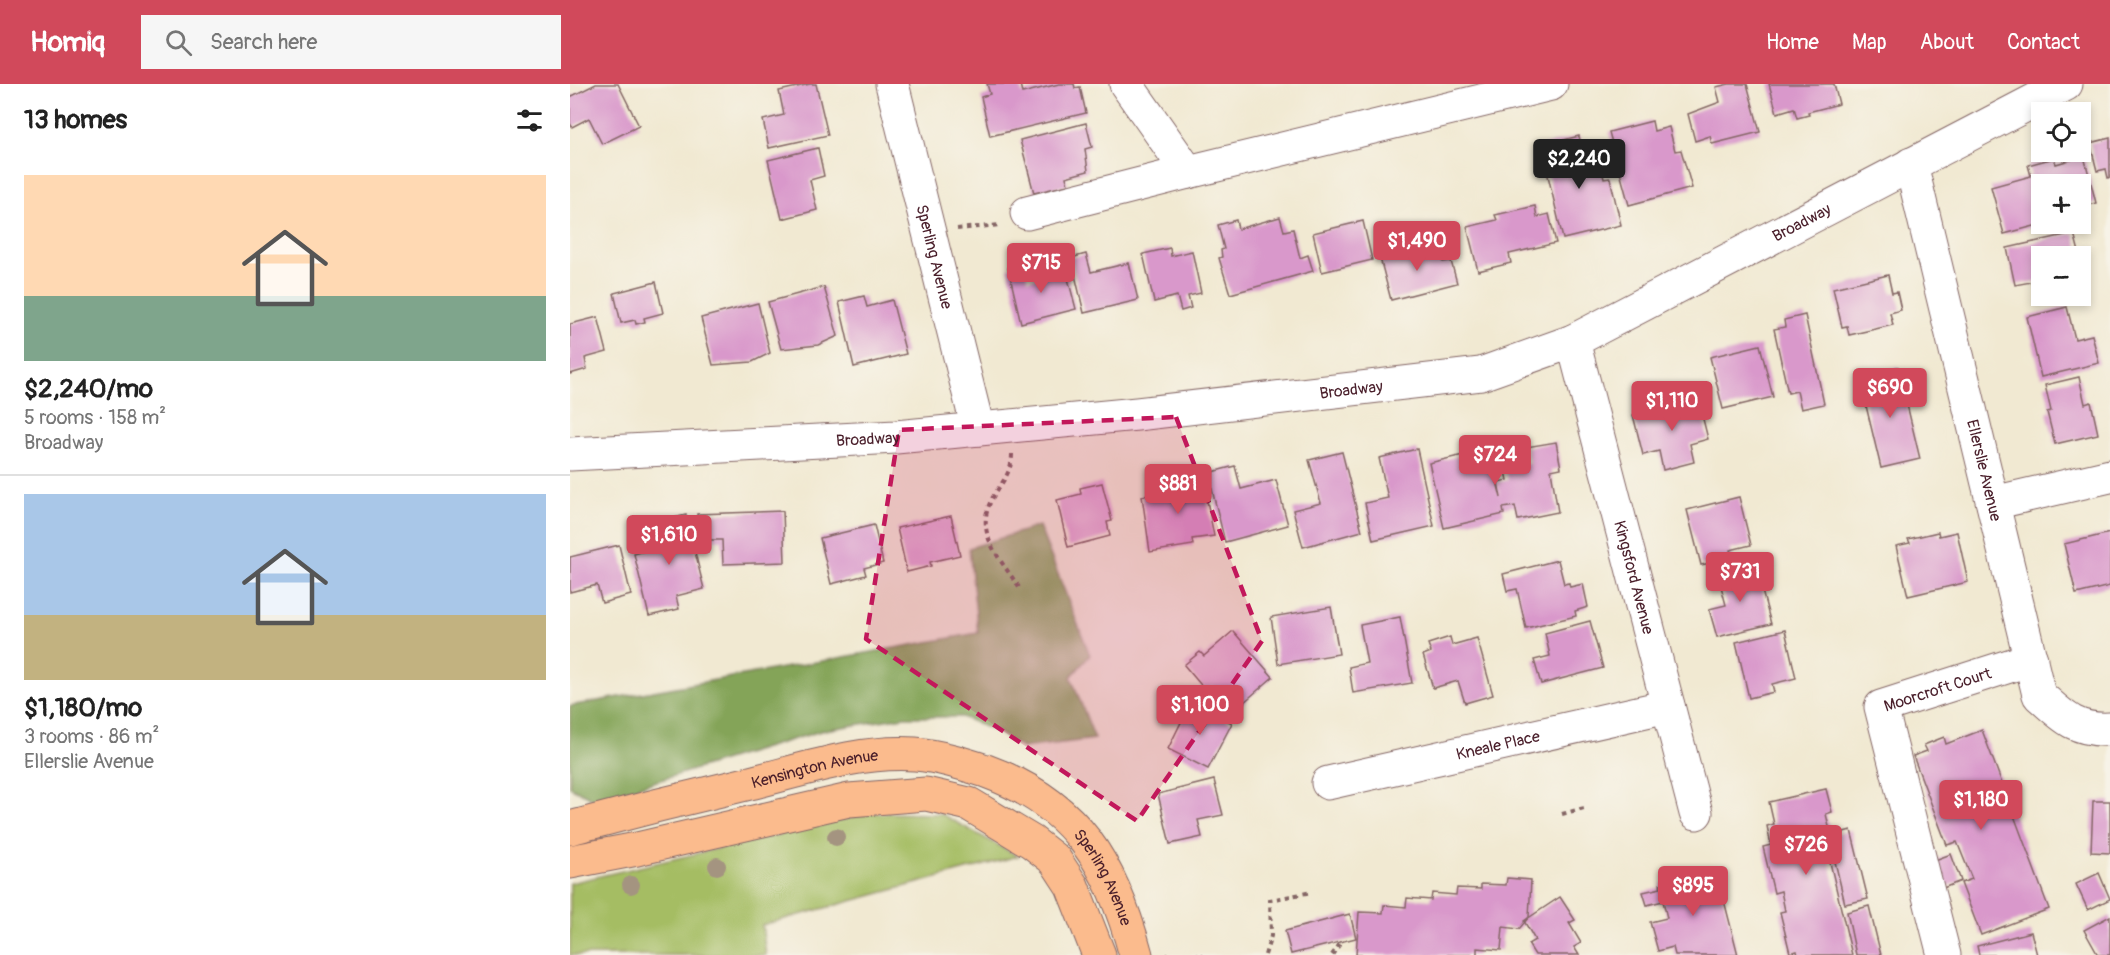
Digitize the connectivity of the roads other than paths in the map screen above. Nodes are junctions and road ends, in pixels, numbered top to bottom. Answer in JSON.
{"nodes":[{"id":1,"x":892,"y":84,"type":"edge"},
{"id":2,"x":1126,"y":84,"type":"edge"},
{"id":3,"x":1551,"y":84,"type":"edge"},
{"id":4,"x":2066,"y":84,"type":"edge"},
{"id":5,"x":1911,"y":164,"type":"junction"},
{"id":6,"x":1188,"y":172,"type":"junction"},
{"id":7,"x":1027,"y":213,"type":"dead end"},
{"id":8,"x":1573,"y":341,"type":"junction"},
{"id":9,"x":978,"y":429,"type":"junction"},
{"id":10,"x":570,"y":454,"type":"edge"},
{"id":11,"x":2110,"y":476,"type":"edge"},
{"id":12,"x":1993,"y":503,"type":"junction"},
{"id":13,"x":2031,"y":659,"type":"junction"},
{"id":14,"x":1668,"y":706,"type":"junction"},
{"id":15,"x":2110,"y":729,"type":"edge"},
{"id":16,"x":1328,"y":783,"type":"dead end"},
{"id":17,"x":1055,"y":807,"type":"joint"},
{"id":18,"x":1696,"y":813,"type":"dead end"},
{"id":19,"x":570,"y":828,"type":"edge"},
{"id":20,"x":570,"y":862,"type":"edge"},
{"id":21,"x":1099,"y":955,"type":"edge"},
{"id":22,"x":1136,"y":955,"type":"edge"},
{"id":23,"x":1944,"y":955,"type":"edge"}],
"edges":[{"from":1,"to":9,"type":"street","name":"Sperling Avenue"},
{"from":2,"to":6,"type":"street"},
{"from":3,"to":6,"type":"street"},
{"from":4,"to":5,"type":"street","name":"Broadway"},
{"from":5,"to":8,"type":"street","name":"Broadway"},
{"from":5,"to":12,"type":"street","name":"Ellerslie Avenue"},
{"from":6,"to":7,"type":"street"},
{"from":8,"to":9,"type":"street","name":"Broadway"},
{"from":8,"to":14,"type":"street","name":"Kingsford Avenue"},
{"from":9,"to":10,"type":"street","name":"Broadway"},
{"from":11,"to":12,"type":"street"},
{"from":12,"to":13,"type":"street","name":"Ellerslie Avenue"},
{"from":13,"to":15,"type":"street","name":"Ellerslie Avenue"},
{"from":13,"to":23,"type":"street","name":"Moorcroft Court"},
{"from":14,"to":16,"type":"street","name":"Kneale Place"},
{"from":14,"to":18,"type":"street","name":"Kingsford Avenue"},
{"from":17,"to":19,"type":"main road","name":"Kensington Avenue"},
{"from":17,"to":22,"type":"main road","name":"Sperling Avenue"},
{"from":20,"to":21,"type":"main road","name":"Sperling Avenue"}]}
